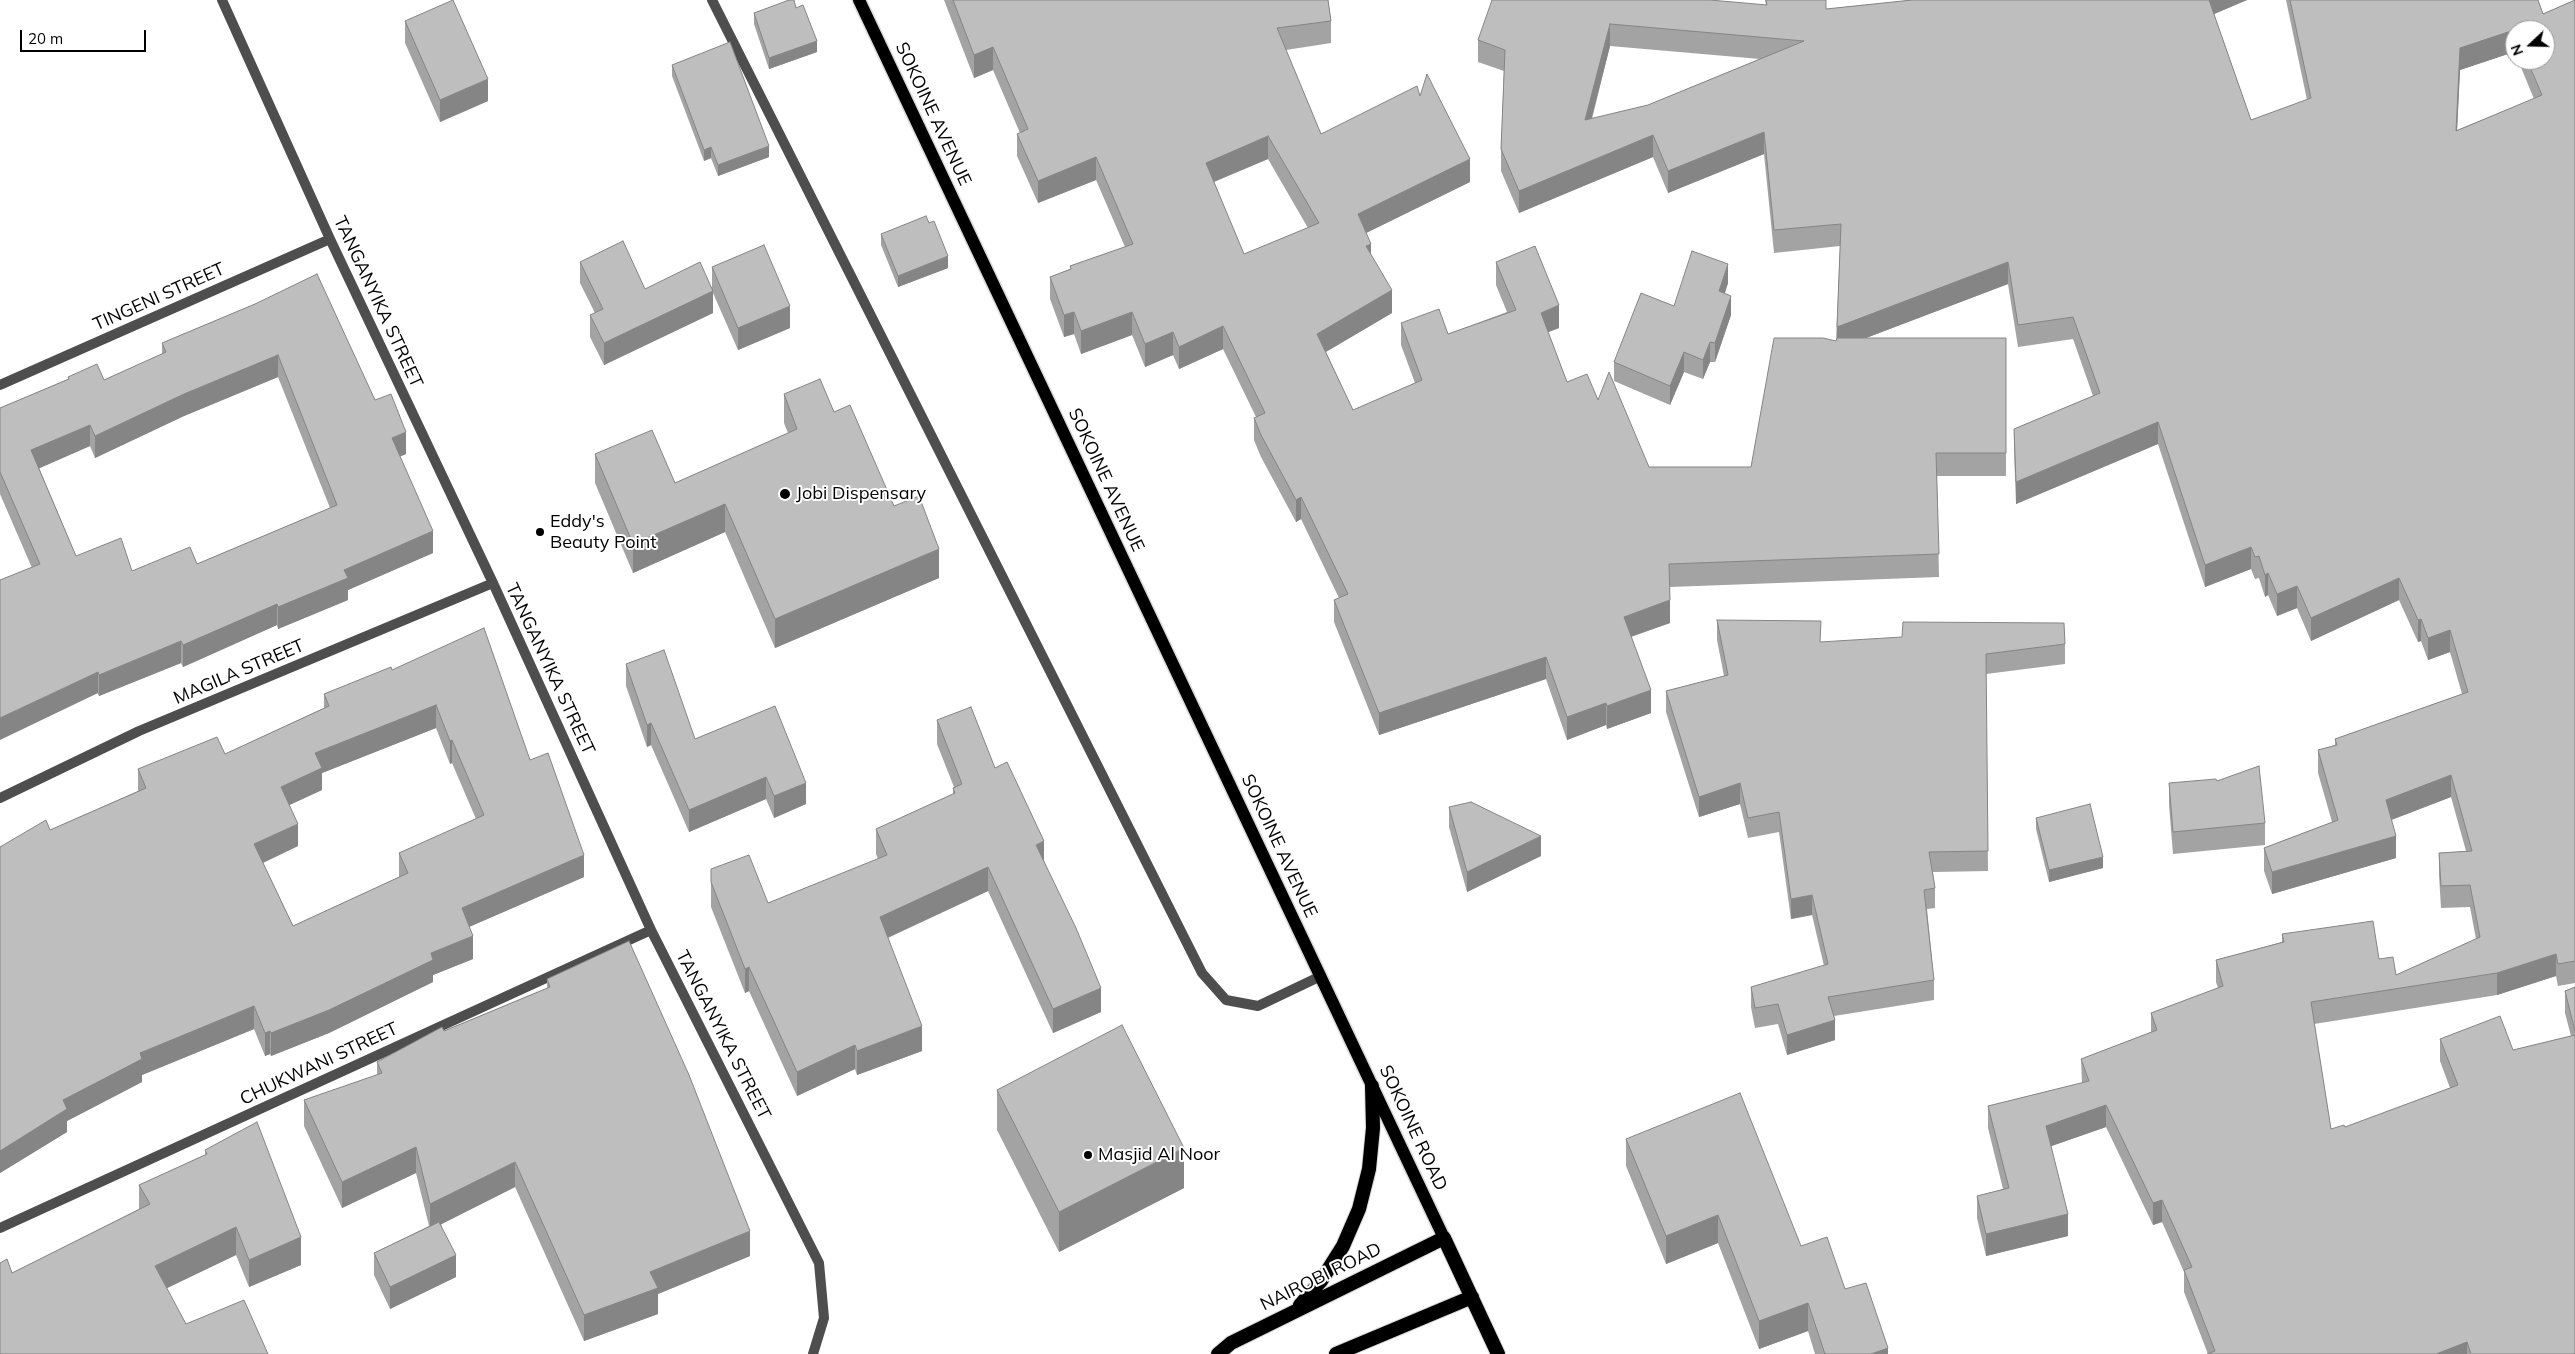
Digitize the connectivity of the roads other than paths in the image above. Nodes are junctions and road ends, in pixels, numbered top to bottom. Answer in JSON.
{"nodes":[{"id":1,"x":222,"y":0,"type":"edge"},
{"id":2,"x":712,"y":0,"type":"edge"},
{"id":3,"x":859,"y":0,"type":"edge"},
{"id":4,"x":330,"y":239,"type":"junction"},
{"id":5,"x":0,"y":385,"type":"edge"},
{"id":6,"x":493,"y":583,"type":"junction"},
{"id":7,"x":0,"y":798,"type":"edge"},
{"id":8,"x":652,"y":930,"type":"junction"},
{"id":9,"x":1321,"y":976,"type":"junction"},
{"id":10,"x":1372,"y":1086,"type":"junction"},
{"id":11,"x":0,"y":1228,"type":"edge"},
{"id":12,"x":1444,"y":1238,"type":"junction"},
{"id":13,"x":1472,"y":1297,"type":"junction"},
{"id":14,"x":1294,"y":1311,"type":"junction"},
{"id":15,"x":813,"y":1354,"type":"edge"},
{"id":16,"x":1218,"y":1354,"type":"edge"},
{"id":17,"x":1336,"y":1354,"type":"edge"},
{"id":18,"x":1498,"y":1354,"type":"edge"}],
"edges":[{"from":1,"to":4,"type":"street","name":"TANGANYIKA STREET"},
{"from":2,"to":9,"type":"street"},
{"from":3,"to":9,"type":"main road","name":"SOKOINE AVENUE"},
{"from":4,"to":5,"type":"street","name":"TINGENI STREET"},
{"from":4,"to":6,"type":"street","name":"TANGANYIKA STREET"},
{"from":6,"to":7,"type":"street","name":"MAGILA STREET"},
{"from":6,"to":8,"type":"street","name":"TANGANYIKA STREET"},
{"from":8,"to":11,"type":"street","name":"CHUKWANI STREET"},
{"from":8,"to":15,"type":"street","name":"TANGANYIKA STREET"},
{"from":9,"to":10,"type":"main road","name":"SOKOINE ROAD"},
{"from":10,"to":12,"type":"main road","name":"SOKOINE ROAD"},
{"from":10,"to":14,"type":"highway"},
{"from":12,"to":13,"type":"highway","name":"SOKOINE ROAD"},
{"from":12,"to":14,"type":"highway","name":"NAIROBI ROAD"},
{"from":13,"to":17,"type":"highway"},
{"from":13,"to":18,"type":"highway","name":"SOKOINE ROAD"},
{"from":14,"to":16,"type":"highway","name":"NAIROBI ROAD"}]}
